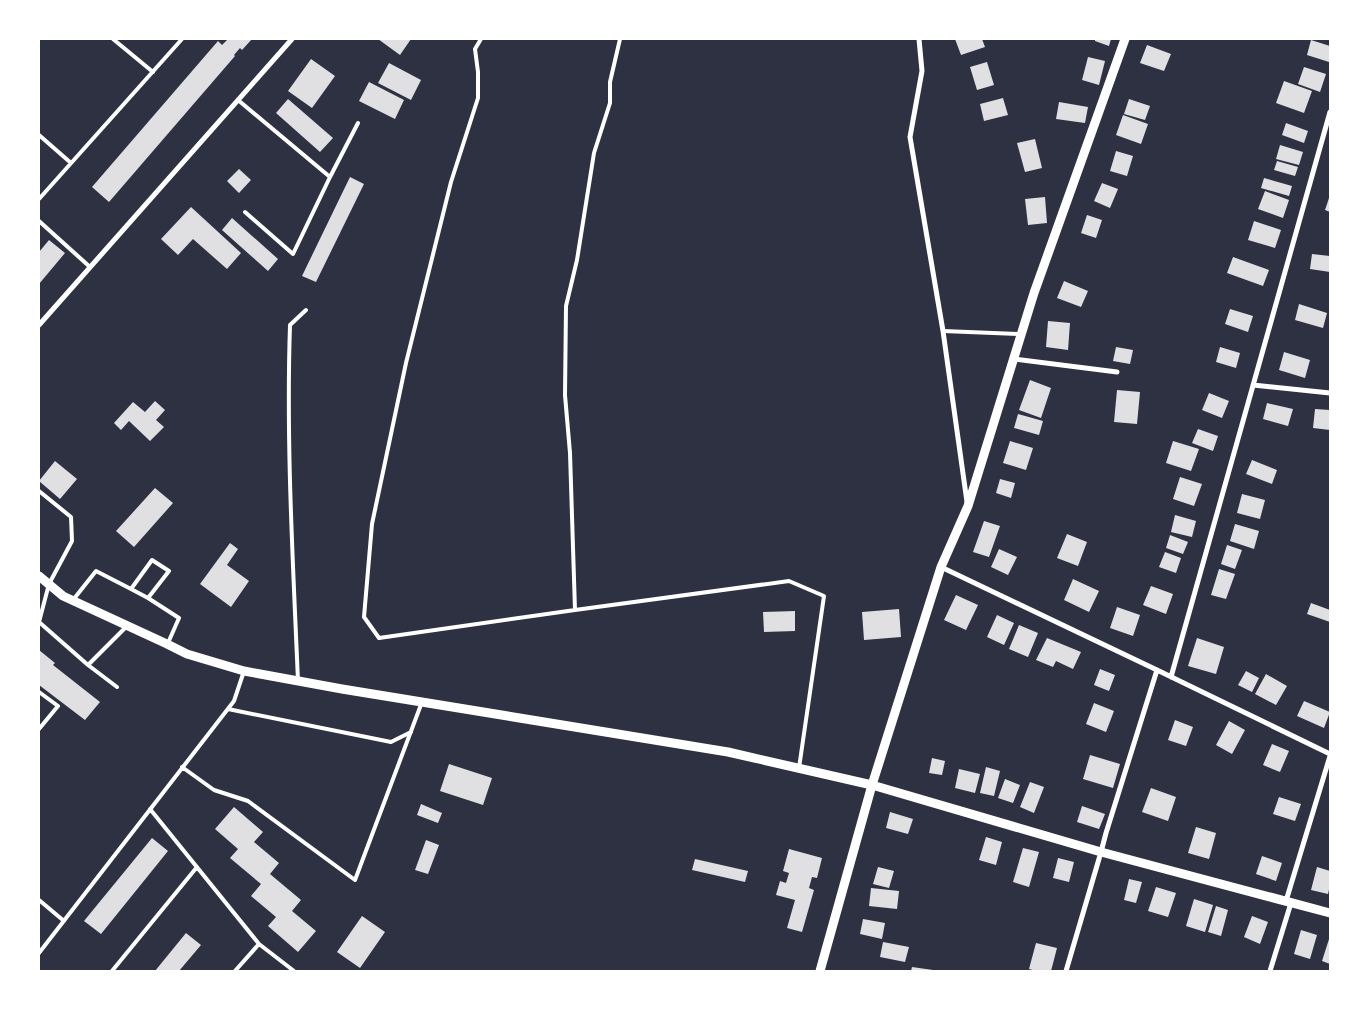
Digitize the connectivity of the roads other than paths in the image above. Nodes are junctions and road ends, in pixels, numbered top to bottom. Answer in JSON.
{"nodes":[{"id":1,"x":113,"y":39,"type":"edge"},
{"id":2,"x":182,"y":39,"type":"edge"},
{"id":3,"x":292,"y":39,"type":"edge"},
{"id":4,"x":481,"y":39,"type":"edge"},
{"id":5,"x":620,"y":39,"type":"edge"},
{"id":6,"x":919,"y":39,"type":"edge"},
{"id":7,"x":1124,"y":39,"type":"edge"},
{"id":8,"x":153,"y":72,"type":"junction"},
{"id":9,"x":238,"y":100,"type":"junction"},
{"id":10,"x":1330,"y":112,"type":"edge"},
{"id":11,"x":358,"y":123,"type":"dead end"},
{"id":12,"x":39,"y":135,"type":"edge"},
{"id":13,"x":71,"y":163,"type":"junction"},
{"id":14,"x":330,"y":177,"type":"junction"},
{"id":15,"x":39,"y":199,"type":"edge"},
{"id":16,"x":245,"y":212,"type":"dead end"},
{"id":17,"x":39,"y":221,"type":"edge"},
{"id":18,"x":90,"y":267,"type":"junction"},
{"id":19,"x":306,"y":310,"type":"dead end"},
{"id":20,"x":39,"y":324,"type":"edge"},
{"id":21,"x":943,"y":331,"type":"junction"},
{"id":22,"x":1021,"y":334,"type":"junction"},
{"id":23,"x":1014,"y":359,"type":"junction"},
{"id":24,"x":1117,"y":372,"type":"dead end"},
{"id":25,"x":1252,"y":385,"type":"junction"},
{"id":26,"x":1330,"y":393,"type":"edge"},
{"id":27,"x":39,"y":491,"type":"edge"},
{"id":28,"x":968,"y":506,"type":"junction"},
{"id":29,"x":941,"y":567,"type":"junction"},
{"id":30,"x":39,"y":576,"type":"edge"},
{"id":31,"x":49,"y":584,"type":"junction"},
{"id":32,"x":131,"y":589,"type":"junction"},
{"id":33,"x":148,"y":598,"type":"junction"},
{"id":34,"x":73,"y":600,"type":"junction"},
{"id":35,"x":574,"y":610,"type":"junction"},
{"id":36,"x":127,"y":626,"type":"junction"},
{"id":37,"x":167,"y":644,"type":"junction"},
{"id":38,"x":88,"y":665,"type":"junction"},
{"id":39,"x":1157,"y":670,"type":"junction"},
{"id":40,"x":244,"y":671,"type":"junction"},
{"id":41,"x":1171,"y":677,"type":"junction"},
{"id":42,"x":298,"y":681,"type":"junction"},
{"id":43,"x":117,"y":687,"type":"dead end"},
{"id":44,"x":39,"y":692,"type":"edge"},
{"id":45,"x":422,"y":702,"type":"junction"},
{"id":46,"x":228,"y":709,"type":"junction"},
{"id":47,"x":39,"y":729,"type":"edge"},
{"id":48,"x":411,"y":732,"type":"junction"},
{"id":49,"x":1330,"y":755,"type":"edge"},
{"id":50,"x":182,"y":767,"type":"junction"},
{"id":51,"x":799,"y":768,"type":"junction"},
{"id":52,"x":872,"y":785,"type":"junction"},
{"id":53,"x":150,"y":809,"type":"junction"},
{"id":54,"x":1101,"y":852,"type":"junction"},
{"id":55,"x":197,"y":867,"type":"junction"},
{"id":56,"x":39,"y":900,"type":"edge"},
{"id":57,"x":1288,"y":902,"type":"junction"},
{"id":58,"x":1330,"y":913,"type":"edge"},
{"id":59,"x":64,"y":921,"type":"junction"},
{"id":60,"x":259,"y":944,"type":"junction"},
{"id":61,"x":39,"y":953,"type":"edge"},
{"id":62,"x":112,"y":971,"type":"edge"},
{"id":63,"x":235,"y":971,"type":"edge"},
{"id":64,"x":294,"y":971,"type":"edge"},
{"id":65,"x":820,"y":971,"type":"edge"},
{"id":66,"x":1066,"y":971,"type":"edge"},
{"id":67,"x":1270,"y":971,"type":"edge"}],
"edges":[{"from":1,"to":8,"type":"lane"},
{"from":2,"to":8,"type":"lane"},
{"from":3,"to":9,"type":"street"},
{"from":4,"to":35,"type":"lane"},
{"from":5,"to":35,"type":"lane"},
{"from":6,"to":21,"type":"street"},
{"from":7,"to":22,"type":"street"},
{"from":8,"to":13,"type":"lane"},
{"from":9,"to":14,"type":"lane"},
{"from":9,"to":18,"type":"street"},
{"from":10,"to":25,"type":"street"},
{"from":11,"to":14,"type":"lane"},
{"from":12,"to":13,"type":"lane"},
{"from":13,"to":15,"type":"lane"},
{"from":14,"to":16,"type":"lane"},
{"from":17,"to":18,"type":"lane"},
{"from":18,"to":20,"type":"street"},
{"from":19,"to":42,"type":"lane"},
{"from":21,"to":22,"type":"lane"},
{"from":21,"to":28,"type":"street"},
{"from":22,"to":23,"type":"street"},
{"from":23,"to":24,"type":"street"},
{"from":23,"to":28,"type":"street"},
{"from":25,"to":26,"type":"street"},
{"from":25,"to":41,"type":"street"},
{"from":27,"to":31,"type":"lane"},
{"from":28,"to":29,"type":"street"},
{"from":29,"to":39,"type":"street"},
{"from":29,"to":52,"type":"street"},
{"from":30,"to":31,"type":"street"},
{"from":31,"to":34,"type":"street"},
{"from":31,"to":38,"type":"lane"},
{"from":32,"to":33,"type":"lane"},
{"from":32,"to":33,"type":"lane"},
{"from":32,"to":34,"type":"lane"},
{"from":33,"to":37,"type":"lane"},
{"from":34,"to":36,"type":"street"},
{"from":35,"to":51,"type":"lane"},
{"from":36,"to":37,"type":"street"},
{"from":36,"to":38,"type":"lane"},
{"from":37,"to":40,"type":"street"},
{"from":38,"to":43,"type":"lane"},
{"from":39,"to":41,"type":"street"},
{"from":39,"to":54,"type":"street"},
{"from":40,"to":42,"type":"street"},
{"from":40,"to":46,"type":"lane"},
{"from":41,"to":49,"type":"street"},
{"from":42,"to":45,"type":"street"},
{"from":44,"to":47,"type":"lane"},
{"from":45,"to":48,"type":"lane"},
{"from":45,"to":51,"type":"street"},
{"from":46,"to":48,"type":"lane"},
{"from":46,"to":50,"type":"lane"},
{"from":48,"to":50,"type":"lane"},
{"from":49,"to":57,"type":"street"},
{"from":50,"to":53,"type":"lane"},
{"from":51,"to":52,"type":"street"},
{"from":52,"to":54,"type":"street"},
{"from":52,"to":65,"type":"street"},
{"from":53,"to":55,"type":"lane"},
{"from":53,"to":59,"type":"lane"},
{"from":54,"to":57,"type":"street"},
{"from":54,"to":66,"type":"street"},
{"from":55,"to":60,"type":"lane"},
{"from":55,"to":62,"type":"lane"},
{"from":56,"to":59,"type":"lane"},
{"from":57,"to":58,"type":"street"},
{"from":57,"to":67,"type":"street"},
{"from":59,"to":61,"type":"lane"},
{"from":60,"to":63,"type":"lane"},
{"from":60,"to":64,"type":"lane"}]}
